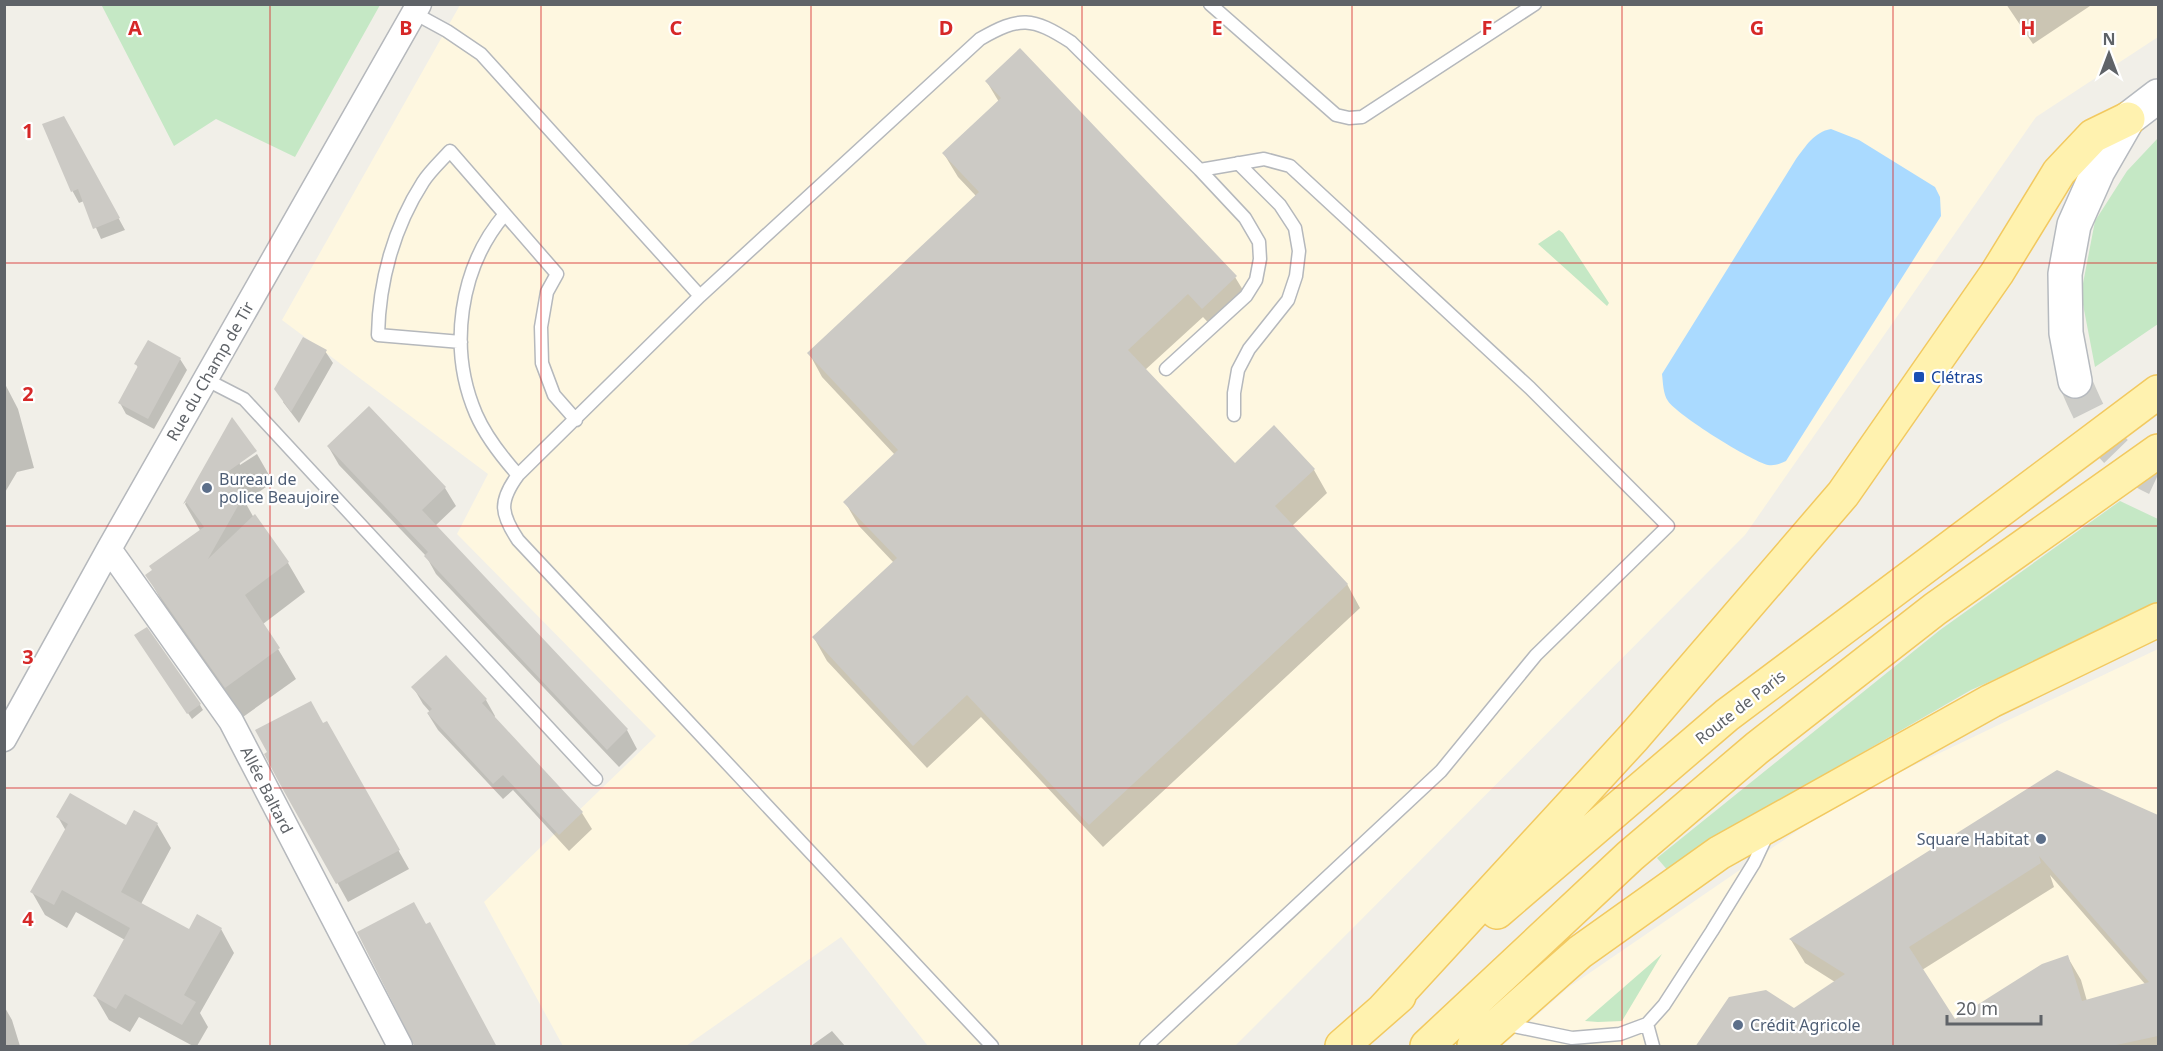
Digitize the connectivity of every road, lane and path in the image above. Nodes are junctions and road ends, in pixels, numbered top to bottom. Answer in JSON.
{"nodes":[{"id":1,"x":1210,"y":4,"type":"edge"},
{"id":2,"x":1535,"y":4,"type":"edge"},
{"id":3,"x":417,"y":9,"type":"edge"},
{"id":4,"x":2158,"y":96,"type":"edge"},
{"id":5,"x":2128,"y":119,"type":"junction"},
{"id":6,"x":1238,"y":163,"type":"junction"},
{"id":7,"x":1200,"y":170,"type":"junction"},
{"id":8,"x":505,"y":214,"type":"junction"},
{"id":9,"x":700,"y":297,"type":"junction"},
{"id":10,"x":462,"y":342,"type":"junction"},
{"id":11,"x":1166,"y":369,"type":"dead end"},
{"id":12,"x":205,"y":380,"type":"junction"},
{"id":13,"x":2075,"y":381,"type":"tunnel mouth"},
{"id":14,"x":2158,"y":392,"type":"edge"},
{"id":15,"x":1234,"y":416,"type":"dead end"},
{"id":16,"x":576,"y":420,"type":"junction"},
{"id":17,"x":2158,"y":451,"type":"edge"},
{"id":18,"x":518,"y":475,"type":"junction"},
{"id":19,"x":109,"y":549,"type":"junction"},
{"id":20,"x":2158,"y":620,"type":"edge"},
{"id":21,"x":4,"y":739,"type":"edge"},
{"id":22,"x":596,"y":779,"type":"dead end"},
{"id":23,"x":1774,"y":821,"type":"junction"},
{"id":24,"x":1383,"y":1010,"type":"junction"},
{"id":25,"x":1500,"y":1023,"type":"junction"},
{"id":26,"x":1647,"y":1024,"type":"junction"},
{"id":27,"x":1572,"y":1038,"type":"junction"},
{"id":28,"x":400,"y":1047,"type":"edge"},
{"id":29,"x":992,"y":1047,"type":"edge"},
{"id":30,"x":1146,"y":1047,"type":"edge"},
{"id":31,"x":1342,"y":1047,"type":"edge"},
{"id":32,"x":1427,"y":1047,"type":"edge"},
{"id":33,"x":1474,"y":1047,"type":"edge"},
{"id":34,"x":1584,"y":1047,"type":"edge"},
{"id":35,"x":1653,"y":1047,"type":"edge"}],
"edges":[{"from":1,"to":2,"type":"lane"},
{"from":3,"to":9,"type":"lane"},
{"from":3,"to":12,"type":"street","name":"Rue du Champ de Tir"},
{"from":4,"to":5,"type":"main road"},
{"from":5,"to":13,"type":"main road"},
{"from":5,"to":24,"type":"main road"},
{"from":6,"to":7,"type":"lane"},
{"from":6,"to":15,"type":"lane"},
{"from":6,"to":30,"type":"lane"},
{"from":7,"to":9,"type":"lane"},
{"from":7,"to":11,"type":"lane"},
{"from":8,"to":10,"type":"lane"},
{"from":8,"to":10,"type":"lane"},
{"from":8,"to":16,"type":"lane"},
{"from":9,"to":16,"type":"lane"},
{"from":10,"to":18,"type":"lane"},
{"from":12,"to":19,"type":"street","name":"Rue du Champ de Tir"},
{"from":12,"to":22,"type":"lane"},
{"from":14,"to":24,"type":"main road","name":"Route de Paris"},
{"from":16,"to":18,"type":"lane"},
{"from":17,"to":32,"type":"main road"},
{"from":18,"to":29,"type":"lane"},
{"from":19,"to":21,"type":"street","name":"Rue du Champ de Tir"},
{"from":19,"to":28,"type":"street","name":"Allée Baltard"},
{"from":20,"to":23,"type":"main road"},
{"from":23,"to":25,"type":"main road"},
{"from":23,"to":26,"type":"lane"},
{"from":24,"to":31,"type":"main road","name":"Route de Paris"},
{"from":25,"to":27,"type":"lane"},
{"from":25,"to":33,"type":"main road"},
{"from":26,"to":27,"type":"lane"},
{"from":26,"to":35,"type":"lane"},
{"from":27,"to":34,"type":"lane"}]}
